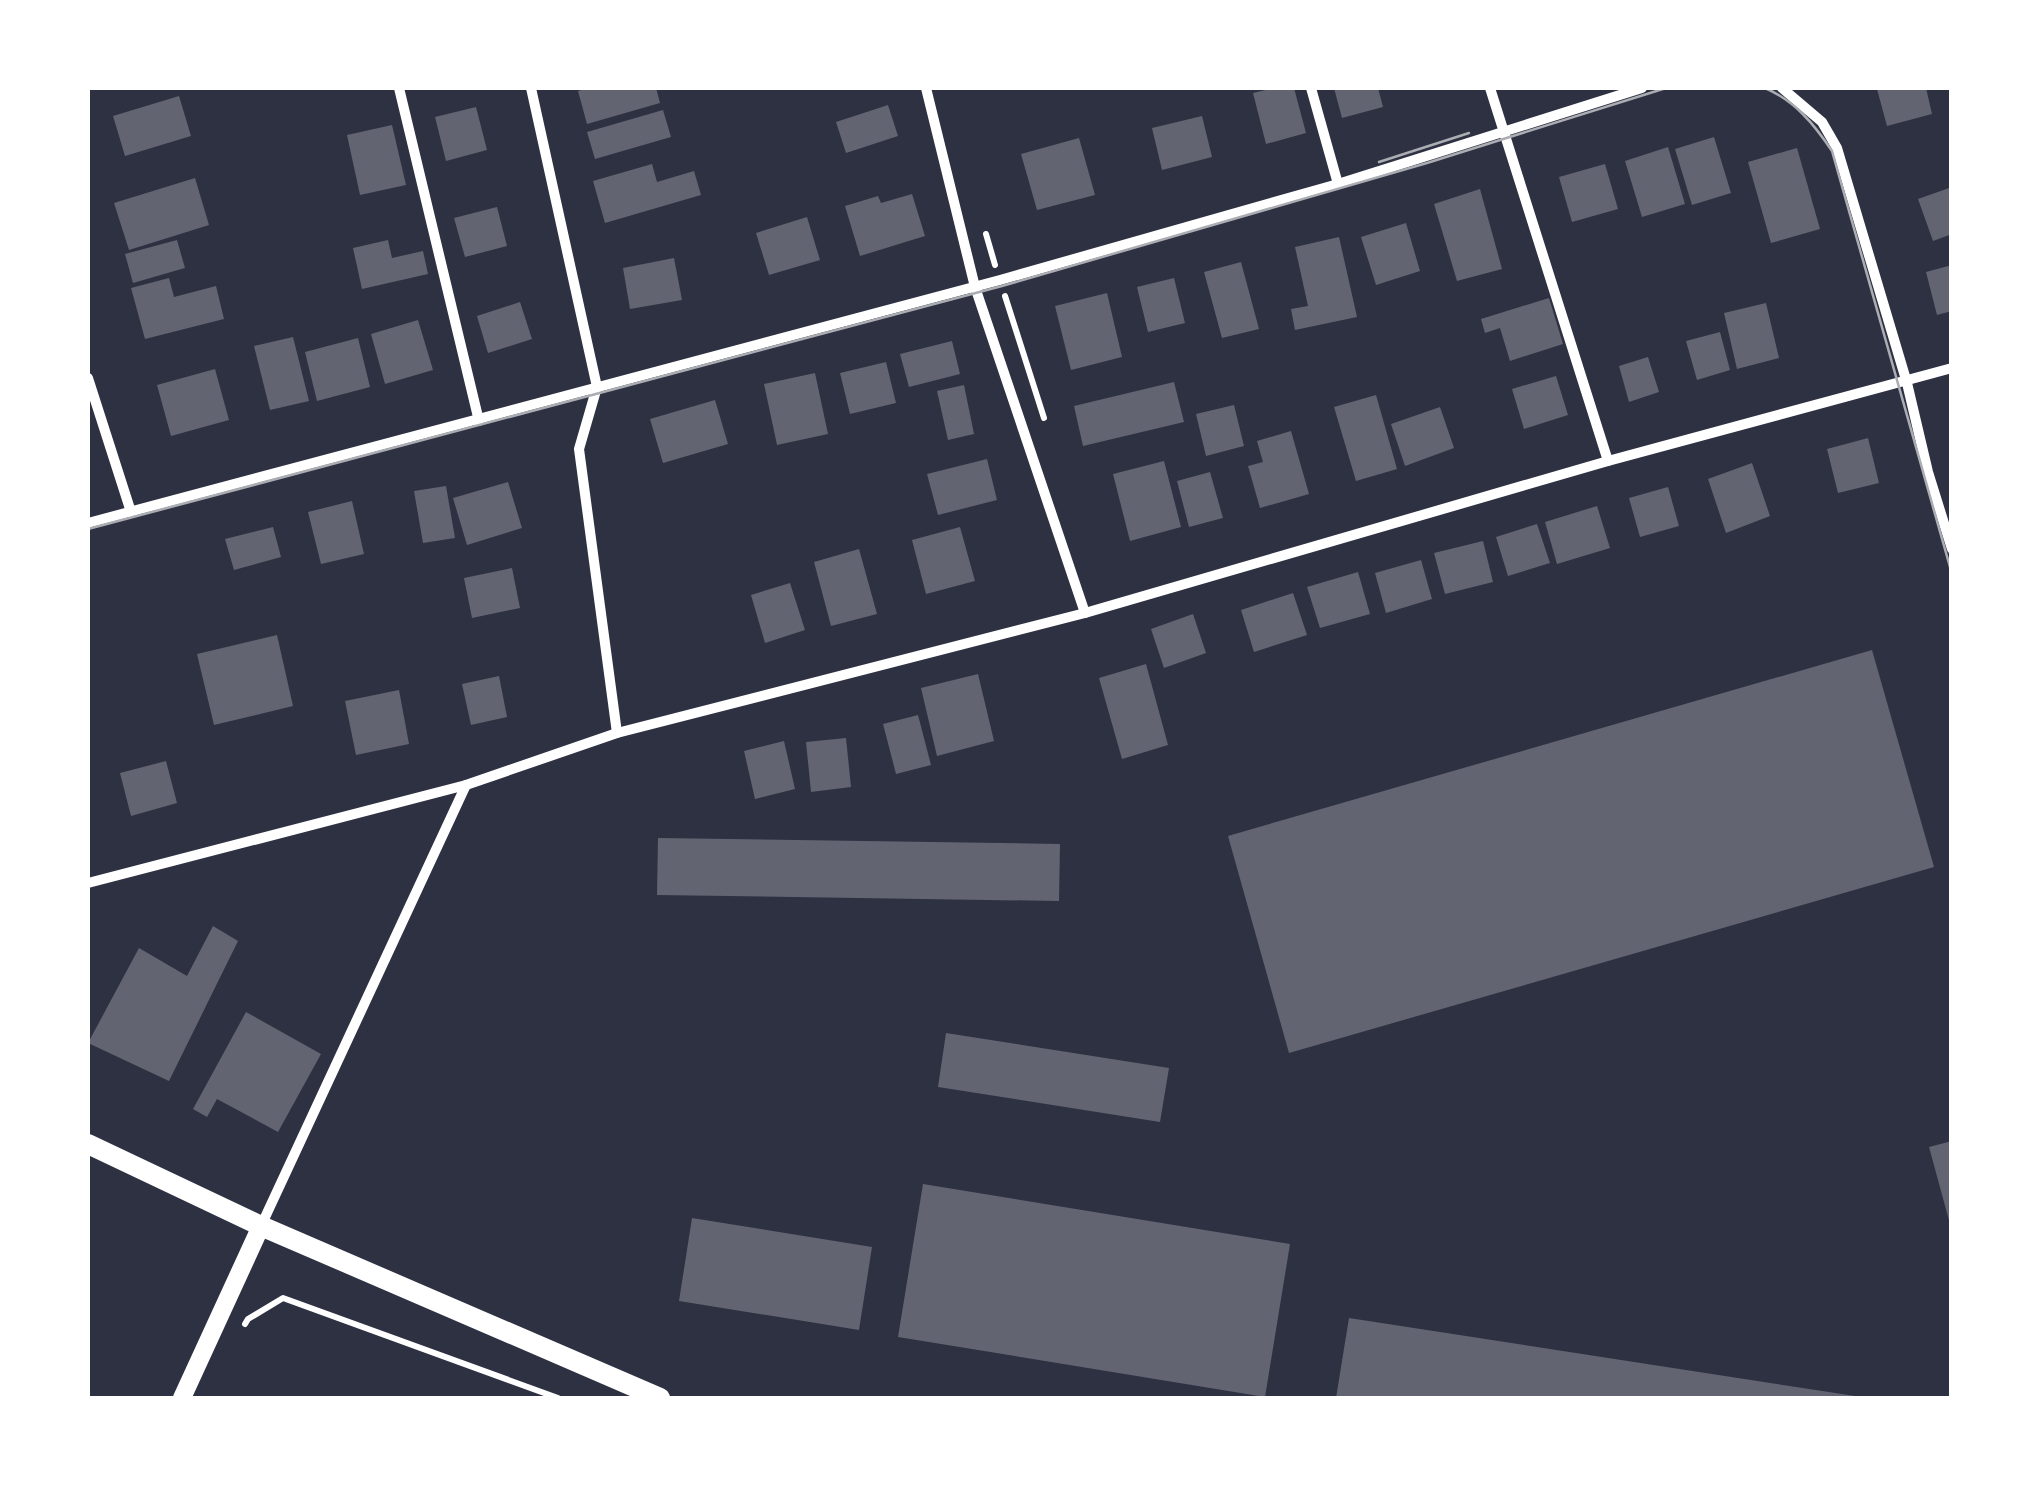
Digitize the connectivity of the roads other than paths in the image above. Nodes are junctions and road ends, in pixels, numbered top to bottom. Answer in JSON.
{"nodes":[{"id":1,"x":399,"y":88,"type":"edge"},
{"id":2,"x":531,"y":88,"type":"edge"},
{"id":3,"x":926,"y":88,"type":"edge"},
{"id":4,"x":1311,"y":88,"type":"edge"},
{"id":5,"x":1490,"y":88,"type":"edge"},
{"id":6,"x":1642,"y":88,"type":"edge"},
{"id":7,"x":1782,"y":88,"type":"edge"},
{"id":8,"x":1501,"y":131,"type":"junction"},
{"id":9,"x":1338,"y":184,"type":"junction"},
{"id":10,"x":975,"y":287,"type":"junction"},
{"id":11,"x":1952,"y":368,"type":"edge"},
{"id":12,"x":88,"y":378,"type":"edge"},
{"id":13,"x":1907,"y":383,"type":"junction"},
{"id":14,"x":596,"y":387,"type":"junction"},
{"id":15,"x":480,"y":420,"type":"junction"},
{"id":16,"x":1608,"y":461,"type":"junction"},
{"id":17,"x":131,"y":512,"type":"junction"},
{"id":18,"x":88,"y":523,"type":"edge"},
{"id":19,"x":1952,"y":549,"type":"edge"},
{"id":20,"x":1085,"y":613,"type":"junction"},
{"id":21,"x":617,"y":733,"type":"junction"},
{"id":22,"x":466,"y":785,"type":"junction"},
{"id":23,"x":88,"y":882,"type":"edge"},
{"id":24,"x":88,"y":1144,"type":"edge"},
{"id":25,"x":261,"y":1226,"type":"junction"},
{"id":26,"x":182,"y":1398,"type":"edge"},
{"id":27,"x":660,"y":1398,"type":"edge"}],
"edges":[{"from":1,"to":15,"type":"street"},
{"from":2,"to":14,"type":"street"},
{"from":3,"to":10,"type":"street"},
{"from":4,"to":9,"type":"street"},
{"from":5,"to":8,"type":"street"},
{"from":6,"to":8,"type":"street"},
{"from":7,"to":13,"type":"street"},
{"from":8,"to":9,"type":"street"},
{"from":8,"to":16,"type":"street"},
{"from":9,"to":10,"type":"street"},
{"from":10,"to":14,"type":"street"},
{"from":10,"to":20,"type":"street"},
{"from":11,"to":13,"type":"street"},
{"from":12,"to":17,"type":"street"},
{"from":13,"to":16,"type":"street"},
{"from":13,"to":19,"type":"street"},
{"from":14,"to":15,"type":"street"},
{"from":14,"to":21,"type":"street"},
{"from":15,"to":17,"type":"street"},
{"from":16,"to":20,"type":"street"},
{"from":17,"to":18,"type":"street"},
{"from":20,"to":21,"type":"street"},
{"from":21,"to":22,"type":"street"},
{"from":22,"to":23,"type":"street"},
{"from":22,"to":25,"type":"street"},
{"from":24,"to":25,"type":"main road"},
{"from":25,"to":26,"type":"street"},
{"from":25,"to":27,"type":"main road"}]}
